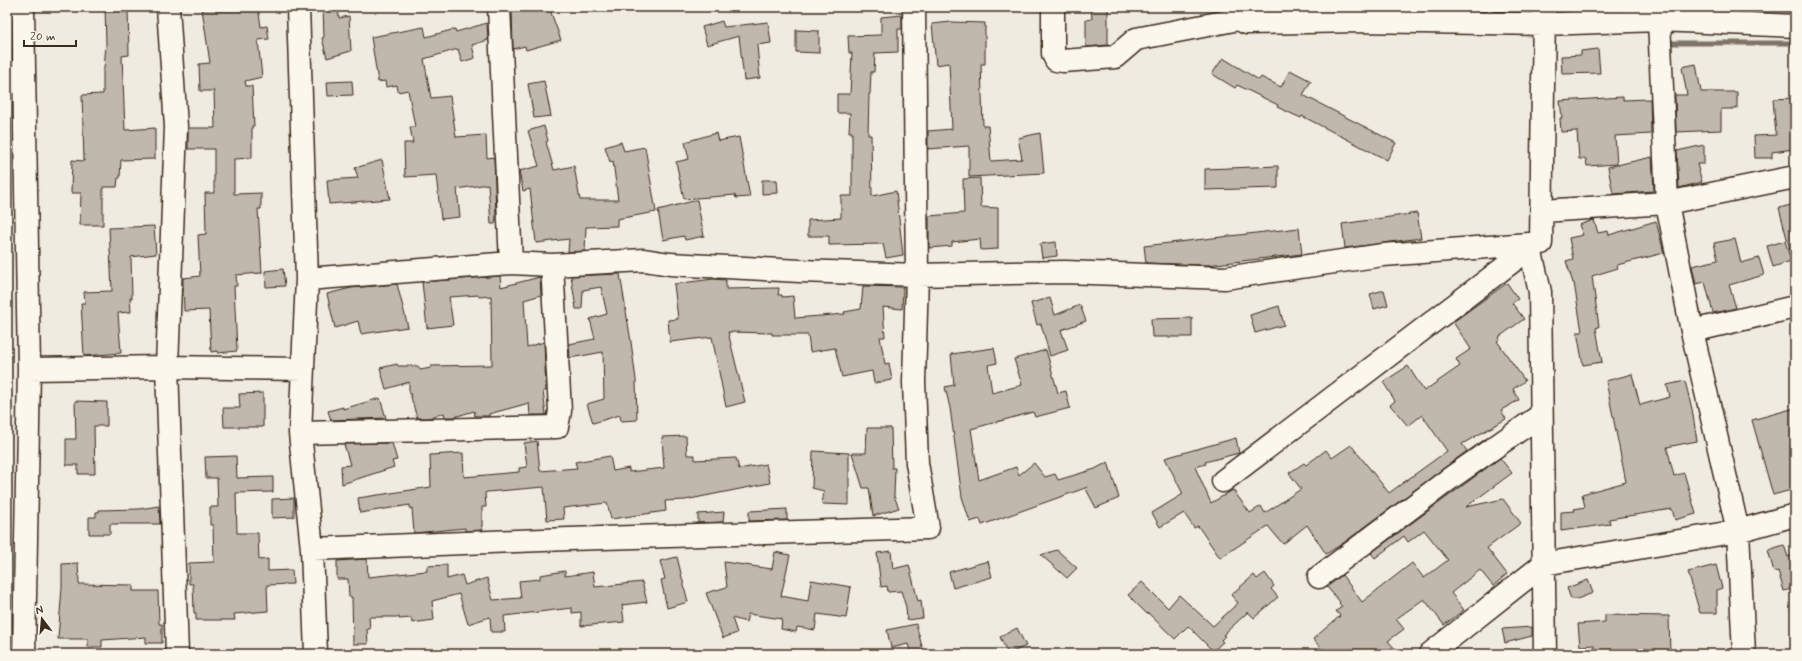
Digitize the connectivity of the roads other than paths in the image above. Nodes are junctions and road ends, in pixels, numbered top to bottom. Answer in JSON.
{"nodes":[{"id":1,"x":23,"y":7,"type":"edge"},
{"id":2,"x":168,"y":7,"type":"edge"},
{"id":3,"x":298,"y":7,"type":"edge"},
{"id":4,"x":499,"y":7,"type":"edge"},
{"id":5,"x":914,"y":7,"type":"edge"},
{"id":6,"x":1053,"y":7,"type":"edge"},
{"id":7,"x":1237,"y":13,"type":"edge"},
{"id":8,"x":1636,"y":13,"type":"edge"},
{"id":9,"x":1357,"y":14,"type":"edge"},
{"id":10,"x":1544,"y":15,"type":"edge"},
{"id":11,"x":1659,"y":20,"type":"junction"},
{"id":12,"x":1795,"y":26,"type":"edge"},
{"id":13,"x":1795,"y":177,"type":"edge"},
{"id":14,"x":1667,"y":202,"type":"junction"},
{"id":15,"x":1542,"y":211,"type":"junction"},
{"id":16,"x":1536,"y":245,"type":"junction"},
{"id":17,"x":511,"y":263,"type":"junction"},
{"id":18,"x":552,"y":265,"type":"junction"},
{"id":19,"x":917,"y":275,"type":"junction"},
{"id":20,"x":307,"y":278,"type":"junction"},
{"id":21,"x":1795,"y":307,"type":"edge"},
{"id":22,"x":1692,"y":331,"type":"junction"},
{"id":23,"x":167,"y":367,"type":"junction"},
{"id":24,"x":29,"y":369,"type":"junction"},
{"id":25,"x":303,"y":369,"type":"junction"},
{"id":26,"x":1541,"y":415,"type":"junction"},
{"id":27,"x":300,"y":433,"type":"junction"},
{"id":28,"x":1223,"y":481,"type":"dead end"},
{"id":29,"x":1795,"y":515,"type":"edge"},
{"id":30,"x":1738,"y":531,"type":"junction"},
{"id":31,"x":312,"y":549,"type":"junction"},
{"id":32,"x":1544,"y":564,"type":"junction"},
{"id":33,"x":1319,"y":577,"type":"dead end"},
{"id":34,"x":24,"y":654,"type":"edge"},
{"id":35,"x":177,"y":654,"type":"edge"},
{"id":36,"x":316,"y":654,"type":"edge"},
{"id":37,"x":1430,"y":654,"type":"edge"},
{"id":38,"x":1545,"y":654,"type":"edge"},
{"id":39,"x":1744,"y":654,"type":"edge"}],
"edges":[{"from":1,"to":24,"type":"street"},
{"from":2,"to":23,"type":"street"},
{"from":3,"to":20,"type":"street"},
{"from":4,"to":17,"type":"street"},
{"from":5,"to":19,"type":"street"},
{"from":6,"to":7,"type":"street"},
{"from":7,"to":9,"type":"street"},
{"from":8,"to":10,"type":"street"},
{"from":8,"to":11,"type":"street"},
{"from":9,"to":10,"type":"street"},
{"from":10,"to":15,"type":"street"},
{"from":11,"to":12,"type":"street"},
{"from":11,"to":14,"type":"street"},
{"from":13,"to":14,"type":"street"},
{"from":14,"to":15,"type":"street"},
{"from":14,"to":22,"type":"street"},
{"from":15,"to":16,"type":"street"},
{"from":16,"to":19,"type":"street"},
{"from":16,"to":26,"type":"street"},
{"from":16,"to":28,"type":"street"},
{"from":17,"to":18,"type":"street"},
{"from":17,"to":20,"type":"street"},
{"from":18,"to":19,"type":"street"},
{"from":18,"to":27,"type":"street"},
{"from":19,"to":31,"type":"street"},
{"from":20,"to":25,"type":"street"},
{"from":21,"to":22,"type":"street"},
{"from":22,"to":30,"type":"street"},
{"from":23,"to":24,"type":"street"},
{"from":23,"to":25,"type":"street"},
{"from":23,"to":35,"type":"street"},
{"from":24,"to":34,"type":"street"},
{"from":25,"to":27,"type":"street"},
{"from":26,"to":32,"type":"street"},
{"from":26,"to":33,"type":"street"},
{"from":27,"to":31,"type":"street"},
{"from":29,"to":30,"type":"street"},
{"from":30,"to":32,"type":"street"},
{"from":30,"to":39,"type":"street"},
{"from":31,"to":36,"type":"street"},
{"from":32,"to":37,"type":"street"},
{"from":32,"to":38,"type":"street"}]}
